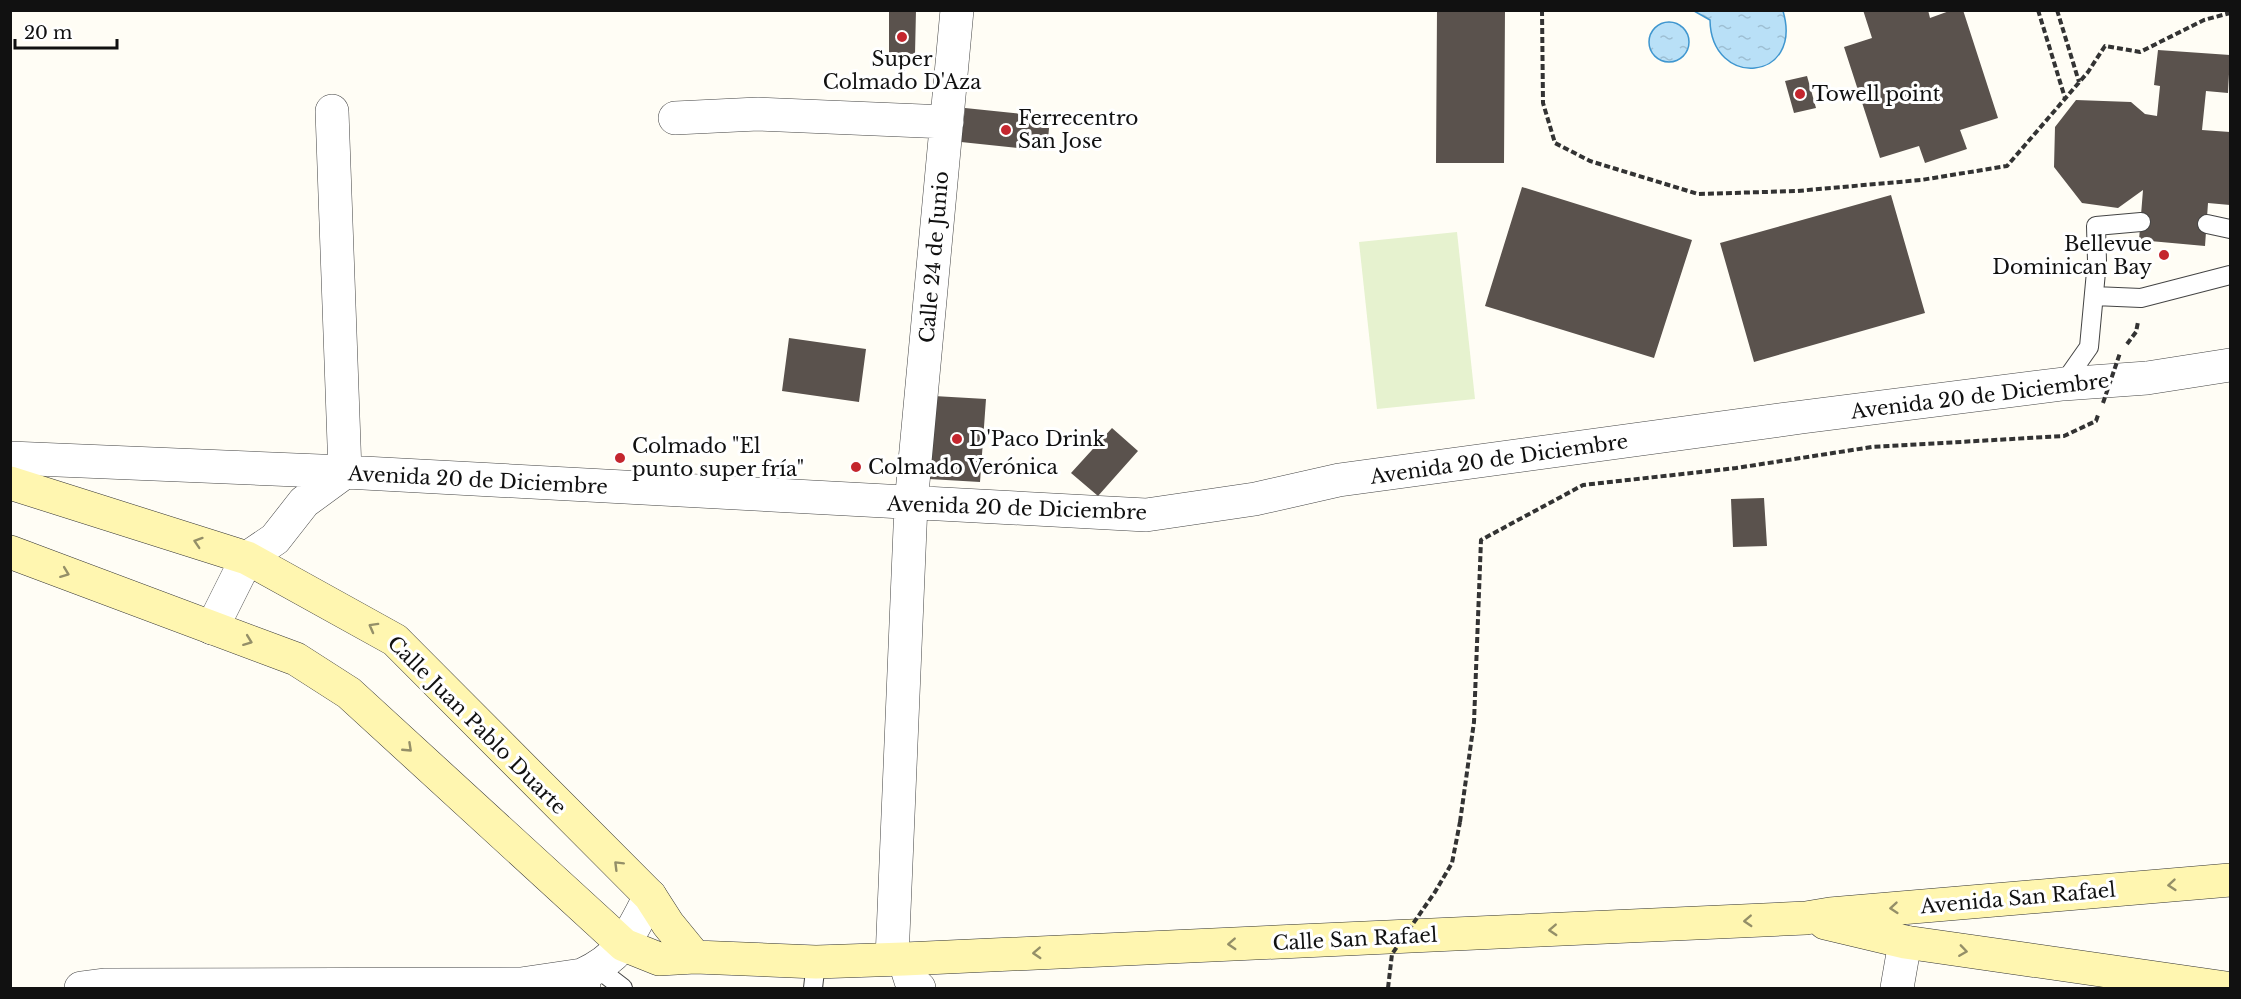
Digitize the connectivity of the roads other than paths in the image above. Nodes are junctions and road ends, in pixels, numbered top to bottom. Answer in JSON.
{"nodes":[{"id":1,"x":957,"y":10,"type":"edge"},
{"id":2,"x":332,"y":111,"type":"dead end"},
{"id":3,"x":675,"y":118,"type":"dead end"},
{"id":4,"x":947,"y":122,"type":"junction"},
{"id":5,"x":2141,"y":222,"type":"dead end"},
{"id":6,"x":2207,"y":224,"type":"dead end"},
{"id":7,"x":2230,"y":229,"type":"edge"},
{"id":8,"x":2230,"y":276,"type":"edge"},
{"id":9,"x":2094,"y":296,"type":"junction"},
{"id":10,"x":2230,"y":365,"type":"edge"},
{"id":11,"x":2063,"y":384,"type":"junction"},
{"id":12,"x":10,"y":458,"type":"edge"},
{"id":13,"x":345,"y":472,"type":"junction"},
{"id":14,"x":10,"y":483,"type":"edge"},
{"id":15,"x":911,"y":504,"type":"junction"},
{"id":16,"x":10,"y":552,"type":"edge"},
{"id":17,"x":247,"y":558,"type":"junction"},
{"id":18,"x":212,"y":628,"type":"junction"},
{"id":19,"x":2230,"y":880,"type":"edge"},
{"id":20,"x":650,"y":896,"type":"junction"},
{"id":21,"x":1806,"y":918,"type":"junction"},
{"id":22,"x":1905,"y":942,"type":"junction"},
{"id":23,"x":624,"y":945,"type":"junction"},
{"id":24,"x":695,"y":957,"type":"junction"},
{"id":25,"x":898,"y":959,"type":"junction"},
{"id":26,"x":815,"y":975,"type":"edge"},
{"id":27,"x":587,"y":977,"type":"edge"},
{"id":28,"x":81,"y":988,"type":"edge"},
{"id":29,"x":623,"y":988,"type":"edge"},
{"id":30,"x":919,"y":988,"type":"edge"},
{"id":31,"x":1898,"y":988,"type":"edge"},
{"id":32,"x":2226,"y":988,"type":"edge"}],
"edges":[{"from":1,"to":4,"type":"street","name":"Calle 24 de Junio"},
{"from":2,"to":13,"type":"street"},
{"from":3,"to":4,"type":"street"},
{"from":4,"to":15,"type":"street","name":"Calle 24 de Junio"},
{"from":5,"to":9,"type":"lane"},
{"from":6,"to":7,"type":"lane"},
{"from":8,"to":9,"type":"lane"},
{"from":9,"to":11,"type":"lane"},
{"from":10,"to":11,"type":"street","name":"Avenida 20 de Diciembre"},
{"from":11,"to":15,"type":"street","name":"Avenida 20 de Diciembre"},
{"from":12,"to":13,"type":"street","name":"Avenida 20 de Diciembre"},
{"from":13,"to":15,"type":"street","name":"Avenida 20 de Diciembre"},
{"from":13,"to":17,"type":"street"},
{"from":17,"to":14,"type":"street","name":"Calle Juan Pablo Duarte","one_way":true},
{"from":15,"to":25,"type":"street","name":"Calle 24 de Junio"},
{"from":16,"to":18,"type":"street","one_way":true},
{"from":17,"to":18,"type":"street"},
{"from":20,"to":17,"type":"street","name":"Calle Juan Pablo Duarte","one_way":true},
{"from":18,"to":23,"type":"street","one_way":true},
{"from":19,"to":21,"type":"street","name":"Avenida San Rafael","one_way":true},
{"from":20,"to":23,"type":"street"},
{"from":20,"to":24,"type":"street","name":"Calle Juan Pablo Duarte"},
{"from":21,"to":22,"type":"street"},
{"from":21,"to":25,"type":"street","name":"Calle San Rafael","one_way":true},
{"from":22,"to":31,"type":"street"},
{"from":22,"to":32,"type":"street","one_way":true},
{"from":23,"to":24,"type":"street"},
{"from":23,"to":27,"type":"street"},
{"from":24,"to":26,"type":"street"},
{"from":25,"to":26,"type":"street"},
{"from":25,"to":30,"type":"street"},
{"from":27,"to":28,"type":"street"},
{"from":27,"to":29,"type":"lane"}]}
